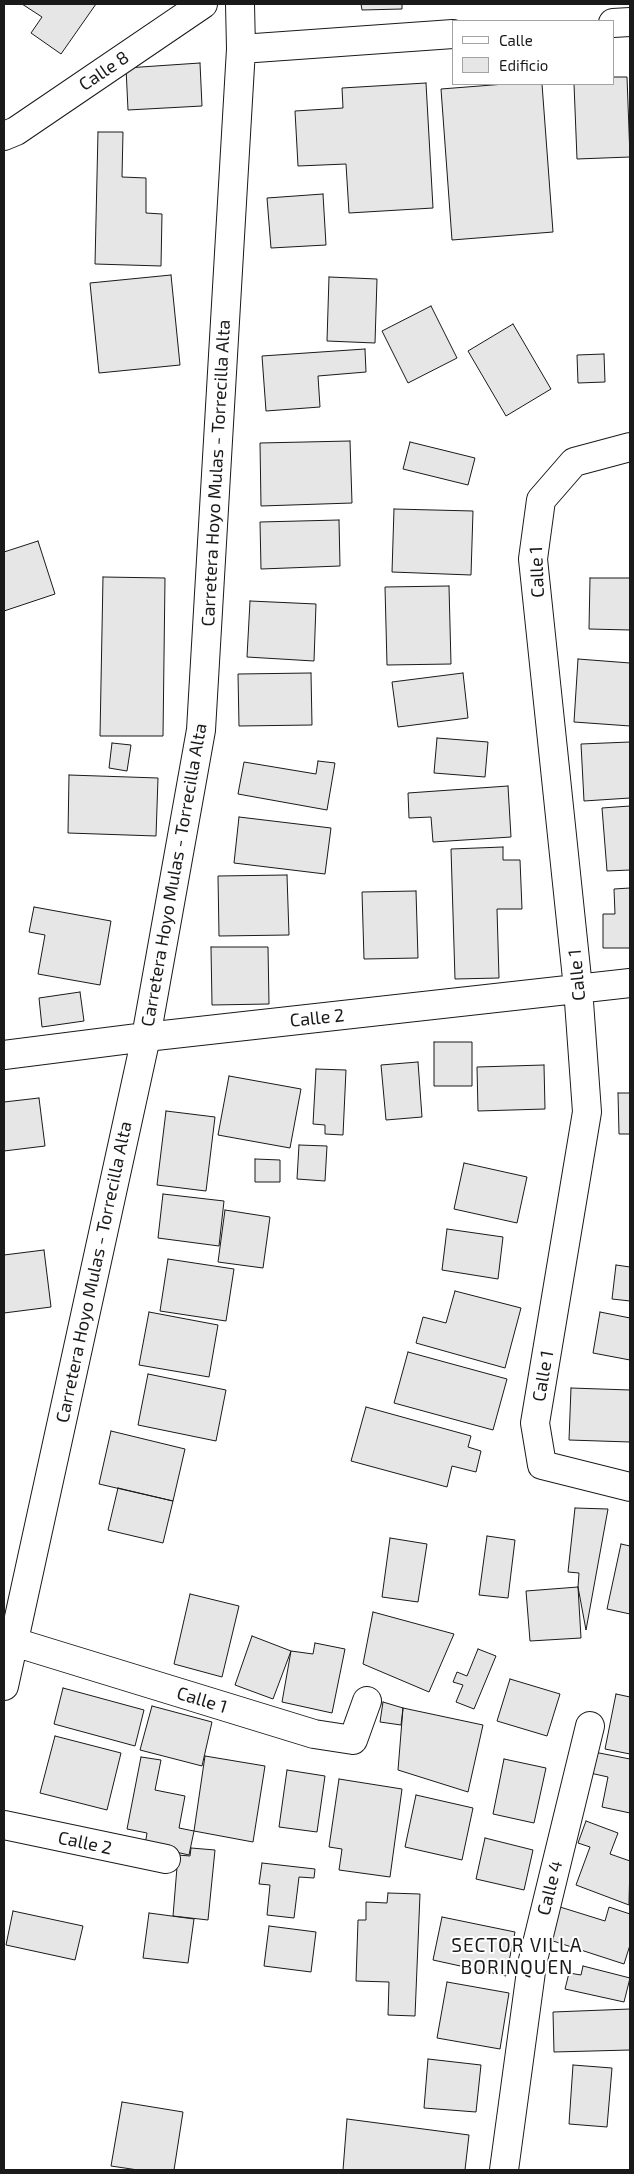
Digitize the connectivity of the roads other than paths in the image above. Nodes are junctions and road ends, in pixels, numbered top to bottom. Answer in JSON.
{"nodes":[{"id":1,"x":203,"y":4,"type":"edge"},
{"id":2,"x":240,"y":4,"type":"edge"},
{"id":3,"x":630,"y":22,"type":"edge"},
{"id":4,"x":614,"y":23,"type":"edge"},
{"id":5,"x":452,"y":34,"type":"edge"},
{"id":6,"x":241,"y":49,"type":"junction"},
{"id":7,"x":4,"y":136,"type":"edge"},
{"id":8,"x":630,"y":447,"type":"edge"},
{"id":9,"x":630,"y":983,"type":"edge"},
{"id":10,"x":578,"y":988,"type":"junction"},
{"id":11,"x":146,"y":1037,"type":"junction"},
{"id":12,"x":4,"y":1055,"type":"edge"},
{"id":13,"x":630,"y":1487,"type":"edge"},
{"id":14,"x":14,"y":1642,"type":"junction"},
{"id":15,"x":4,"y":1686,"type":"edge"},
{"id":16,"x":367,"y":1701,"type":"dead end"},
{"id":17,"x":590,"y":1726,"type":"dead end"},
{"id":18,"x":4,"y":1825,"type":"edge"},
{"id":19,"x":166,"y":1859,"type":"dead end"},
{"id":20,"x":504,"y":2170,"type":"edge"}],
"edges":[{"from":1,"to":7,"type":"street","name":"Calle 8"},
{"from":2,"to":6,"type":"street","name":"Carretera Hoyo Mulas - Torrecilla Alta"},
{"from":3,"to":4,"type":"street"},
{"from":5,"to":6,"type":"street"},
{"from":6,"to":11,"type":"street","name":"Carretera Hoyo Mulas - Torrecilla Alta"},
{"from":8,"to":10,"type":"street","name":"Calle 1"},
{"from":9,"to":10,"type":"street","name":"Calle 2"},
{"from":10,"to":11,"type":"street","name":"Calle 2"},
{"from":10,"to":13,"type":"street","name":"Calle 1"},
{"from":11,"to":12,"type":"street","name":"Calle 2"},
{"from":11,"to":14,"type":"street","name":"Carretera Hoyo Mulas - Torrecilla Alta"},
{"from":14,"to":15,"type":"street","name":"Carretera Hoyo Mulas - Torrecilla Alta"},
{"from":14,"to":16,"type":"street","name":"Calle 1"},
{"from":17,"to":20,"type":"street","name":"Calle 4"},
{"from":18,"to":19,"type":"street","name":"Calle 2"}]}
